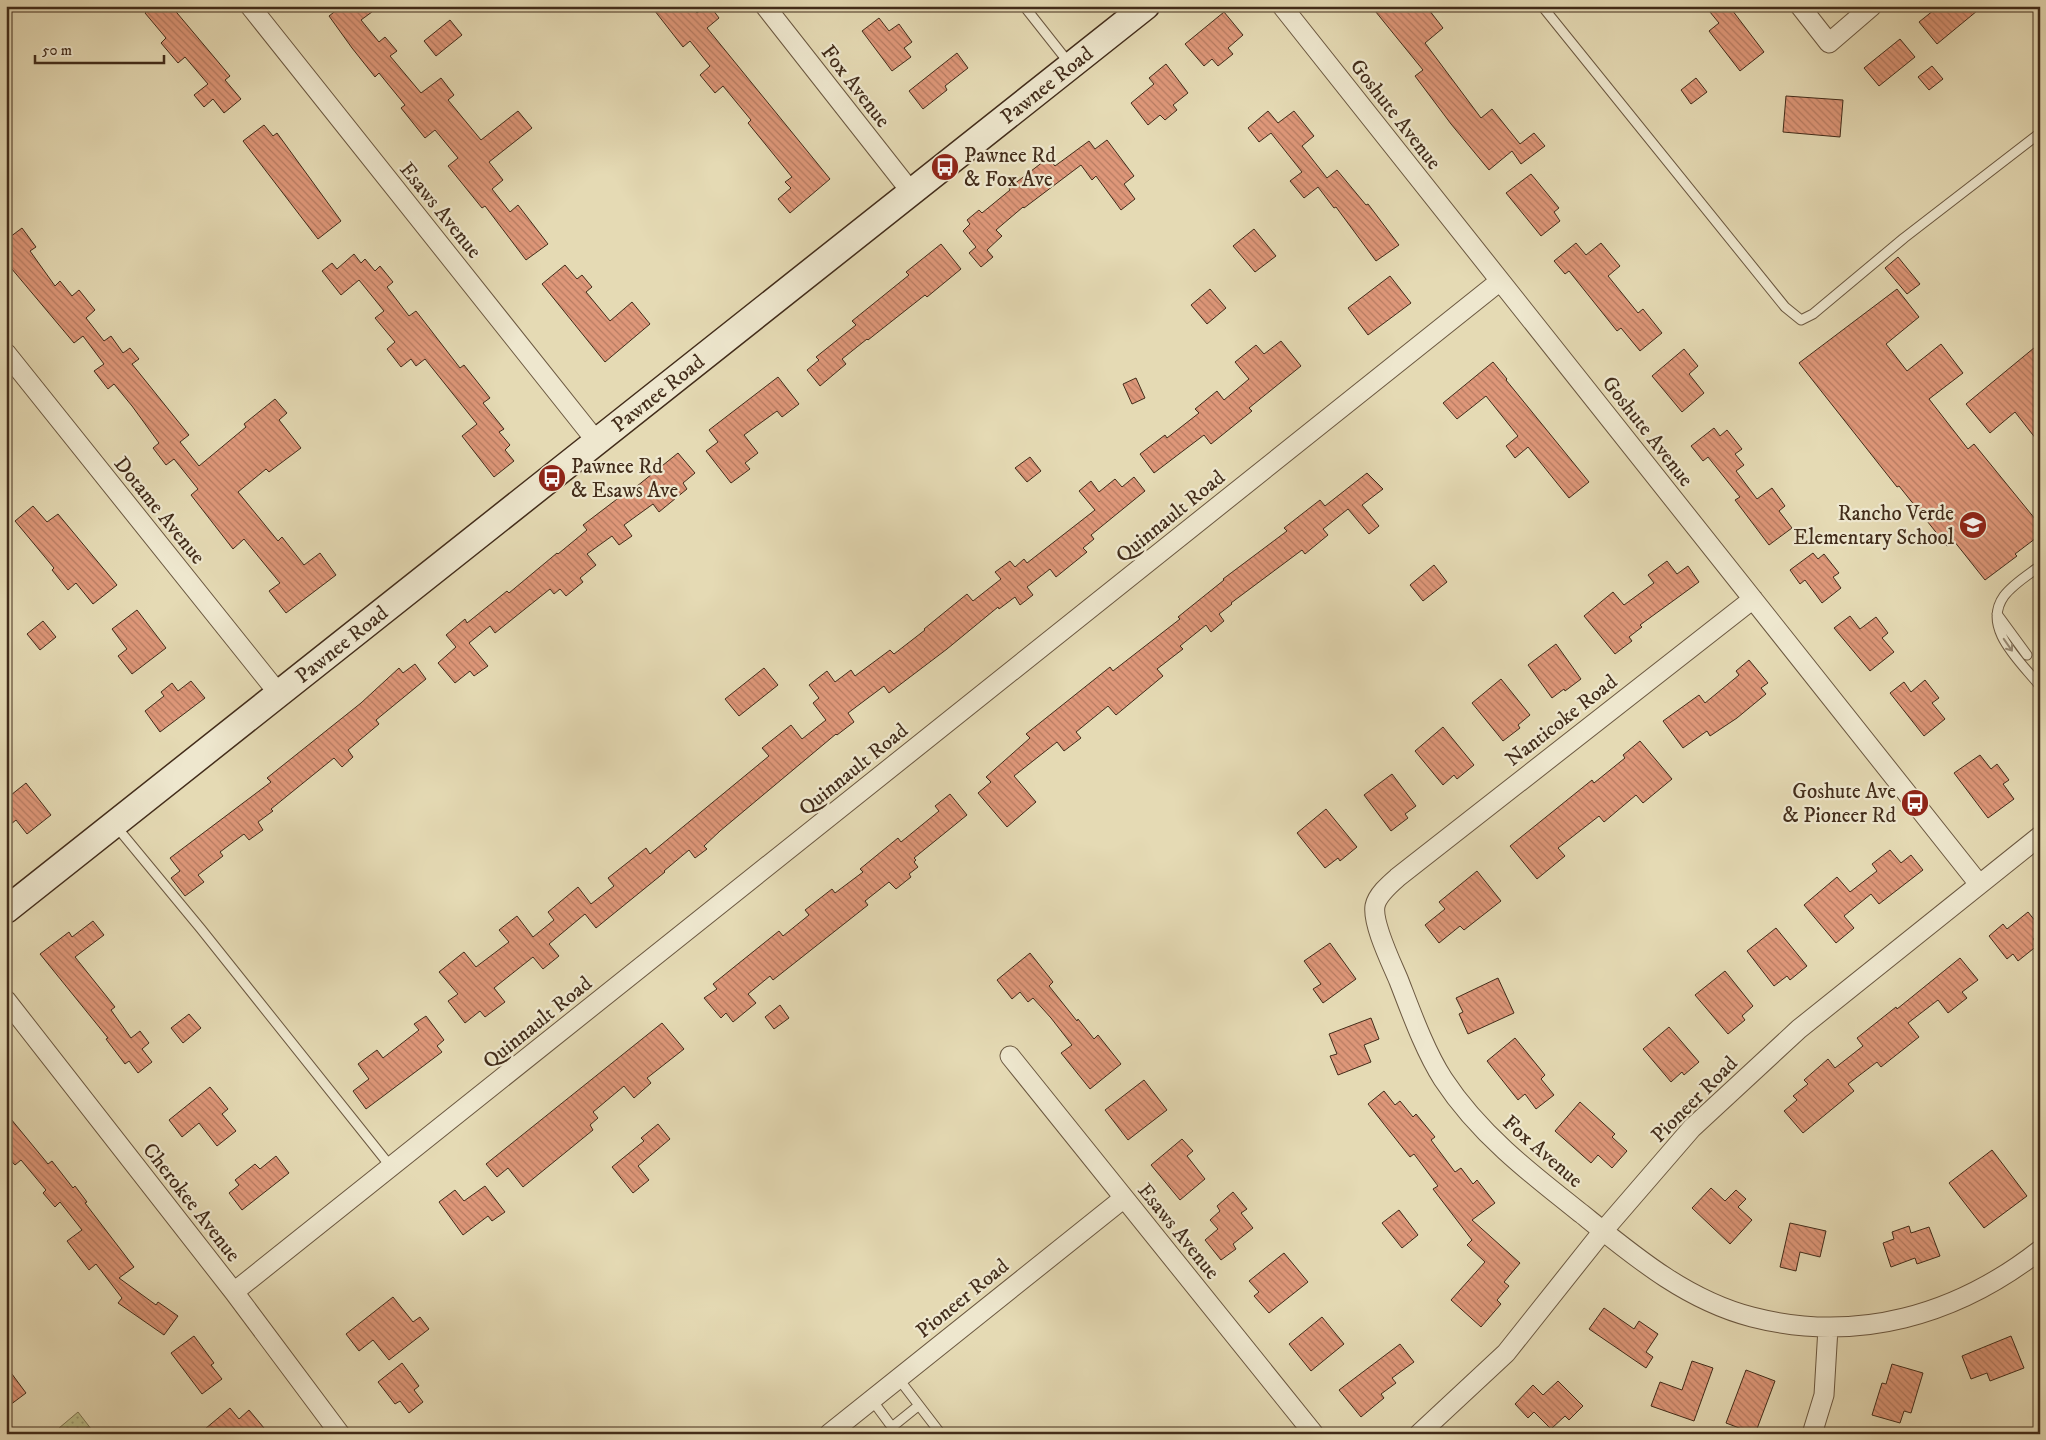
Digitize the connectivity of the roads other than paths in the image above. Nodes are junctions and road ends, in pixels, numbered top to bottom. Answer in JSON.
{"nodes":[{"id":1,"x":250,"y":6,"type":"edge"},
{"id":2,"x":765,"y":6,"type":"edge"},
{"id":3,"x":1024,"y":6,"type":"edge"},
{"id":4,"x":1146,"y":6,"type":"edge"},
{"id":5,"x":1282,"y":6,"type":"edge"},
{"id":6,"x":1542,"y":6,"type":"edge"},
{"id":7,"x":1800,"y":6,"type":"edge"},
{"id":8,"x":1872,"y":6,"type":"edge"},
{"id":9,"x":1072,"y":66,"type":"junction"},
{"id":10,"x":2040,"y":132,"type":"edge"},
{"id":11,"x":912,"y":193,"type":"junction"},
{"id":12,"x":1500,"y":281,"type":"junction"},
{"id":13,"x":6,"y":353,"type":"edge"},
{"id":14,"x":597,"y":442,"type":"junction"},
{"id":15,"x":2040,"y":566,"type":"edge"},
{"id":16,"x":1752,"y":599,"type":"junction"},
{"id":17,"x":1996,"y":612,"type":"junction"},
{"id":18,"x":2028,"y":655,"type":"dead end"},
{"id":19,"x":2040,"y":686,"type":"edge"},
{"id":20,"x":279,"y":694,"type":"junction"},
{"id":21,"x":114,"y":825,"type":"junction"},
{"id":22,"x":2040,"y":836,"type":"edge"},
{"id":23,"x":1398,"y":877,"type":"joint"},
{"id":24,"x":1979,"y":884,"type":"junction"},
{"id":25,"x":6,"y":910,"type":"edge"},
{"id":26,"x":6,"y":1000,"type":"edge"},
{"id":27,"x":1010,"y":1056,"type":"dead end"},
{"id":28,"x":391,"y":1167,"type":"junction"},
{"id":29,"x":1124,"y":1198,"type":"junction"},
{"id":30,"x":1603,"y":1231,"type":"junction"},
{"id":31,"x":2040,"y":1250,"type":"edge"},
{"id":32,"x":234,"y":1292,"type":"junction"},
{"id":33,"x":1828,"y":1328,"type":"junction"},
{"id":34,"x":898,"y":1378,"type":"junction"},
{"id":35,"x":872,"y":1400,"type":"junction"},
{"id":36,"x":918,"y":1406,"type":"junction"},
{"id":37,"x":340,"y":1434,"type":"edge"},
{"id":38,"x":829,"y":1434,"type":"edge"},
{"id":39,"x":941,"y":1434,"type":"edge"},
{"id":40,"x":1314,"y":1434,"type":"edge"},
{"id":41,"x":1419,"y":1434,"type":"edge"},
{"id":42,"x":1812,"y":1434,"type":"edge"}],
"edges":[{"from":1,"to":14,"type":"street","name":"Esaws Avenue"},
{"from":2,"to":11,"type":"street","name":"Fox Avenue"},
{"from":3,"to":9,"type":"lane"},
{"from":4,"to":9,"type":"street","name":"Pawnee Road"},
{"from":5,"to":12,"type":"street","name":"Goshute Avenue"},
{"from":6,"to":10,"type":"lane"},
{"from":7,"to":8,"type":"street"},
{"from":9,"to":11,"type":"street","name":"Pawnee Road"},
{"from":11,"to":14,"type":"street","name":"Pawnee Road"},
{"from":12,"to":16,"type":"street","name":"Goshute Avenue"},
{"from":12,"to":28,"type":"street","name":"Quinnault Road"},
{"from":13,"to":20,"type":"street","name":"Dotame Avenue"},
{"from":14,"to":20,"type":"street","name":"Pawnee Road"},
{"from":15,"to":17,"type":"lane"},
{"from":16,"to":23,"type":"street","name":"Nanticoke Road"},
{"from":16,"to":24,"type":"street","name":"Goshute Avenue"},
{"from":17,"to":18,"type":"lane"},
{"from":17,"to":19,"type":"lane","one_way":true},
{"from":20,"to":21,"type":"street","name":"Pawnee Road"},
{"from":21,"to":25,"type":"street","name":"Pawnee Road"},
{"from":21,"to":28,"type":"lane"},
{"from":22,"to":24,"type":"street","name":"Pioneer Road"},
{"from":23,"to":30,"type":"street","name":"Fox Avenue"},
{"from":24,"to":30,"type":"street","name":"Pioneer Road"},
{"from":26,"to":32,"type":"street","name":"Cherokee Avenue"},
{"from":27,"to":29,"type":"street","name":"Esaws Avenue"},
{"from":28,"to":32,"type":"street","name":"Quinnault Road"},
{"from":29,"to":34,"type":"street","name":"Pioneer Road"},
{"from":29,"to":40,"type":"street","name":"Esaws Avenue"},
{"from":30,"to":33,"type":"street","name":"Fox Avenue"},
{"from":30,"to":41,"type":"street","name":"Pioneer Road"},
{"from":31,"to":33,"type":"street","name":"Fox Avenue"},
{"from":32,"to":37,"type":"street","name":"Cherokee Avenue"},
{"from":33,"to":42,"type":"street"},
{"from":34,"to":35,"type":"street","name":"Pioneer Road"},
{"from":34,"to":36,"type":"lane"},
{"from":35,"to":36,"type":"lane"},
{"from":35,"to":38,"type":"street","name":"Pioneer Road"},
{"from":36,"to":39,"type":"lane"}]}
